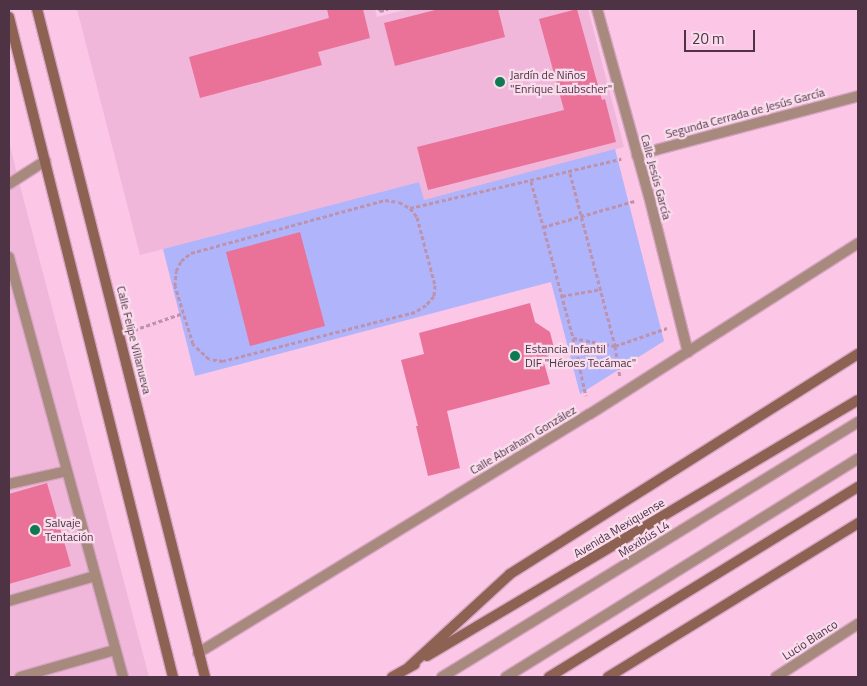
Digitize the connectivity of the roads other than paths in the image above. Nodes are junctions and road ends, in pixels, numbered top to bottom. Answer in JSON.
{"nodes":[{"id":1,"x":38,"y":9,"type":"edge"},
{"id":2,"x":597,"y":9,"type":"edge"},
{"id":3,"x":9,"y":17,"type":"edge"},
{"id":4,"x":858,"y":96,"type":"edge"},
{"id":5,"x":638,"y":155,"type":"junction"},
{"id":6,"x":46,"y":161,"type":"junction"},
{"id":7,"x":9,"y":184,"type":"edge"},
{"id":8,"x":858,"y":243,"type":"edge"},
{"id":9,"x":9,"y":257,"type":"edge"},
{"id":10,"x":688,"y":352,"type":"junction"},
{"id":11,"x":858,"y":354,"type":"edge"},
{"id":12,"x":858,"y":400,"type":"edge"},
{"id":13,"x":858,"y":422,"type":"edge"},
{"id":14,"x":858,"y":459,"type":"edge"},
{"id":15,"x":67,"y":471,"type":"junction"},
{"id":16,"x":9,"y":484,"type":"edge"},
{"id":17,"x":858,"y":486,"type":"edge"},
{"id":18,"x":858,"y":523,"type":"edge"},
{"id":19,"x":95,"y":576,"type":"junction"},
{"id":20,"x":9,"y":600,"type":"edge"},
{"id":21,"x":858,"y":624,"type":"edge"},
{"id":22,"x":115,"y":650,"type":"junction"},
{"id":23,"x":198,"y":653,"type":"junction"},
{"id":24,"x":409,"y":667,"type":"junction"},
{"id":25,"x":20,"y":677,"type":"edge"},
{"id":26,"x":123,"y":677,"type":"edge"},
{"id":27,"x":173,"y":677,"type":"edge"},
{"id":28,"x":205,"y":677,"type":"edge"},
{"id":29,"x":392,"y":677,"type":"edge"},
{"id":30,"x":442,"y":677,"type":"edge"},
{"id":31,"x":506,"y":677,"type":"edge"},
{"id":32,"x":549,"y":677,"type":"edge"},
{"id":33,"x":608,"y":677,"type":"edge"},
{"id":34,"x":776,"y":677,"type":"edge"}],
"edges":[{"from":1,"to":23,"type":"main road","name":"Calle Felipe Villanueva"},
{"from":2,"to":5,"type":"street","name":"Calle Jesús García"},
{"from":3,"to":6,"type":"main road"},
{"from":4,"to":5,"type":"street","name":"Segunda Cerrada de Jesús García"},
{"from":5,"to":10,"type":"street","name":"Calle Jesús García"},
{"from":6,"to":7,"type":"street"},
{"from":6,"to":27,"type":"main road"},
{"from":8,"to":10,"type":"street","name":"Calle Abraham González"},
{"from":9,"to":15,"type":"street"},
{"from":10,"to":23,"type":"street","name":"Calle Abraham González"},
{"from":11,"to":24,"type":"main road"},
{"from":12,"to":24,"type":"main road","name":"Avenida Mexiquense"},
{"from":13,"to":30,"type":"street","name":"Mexibús L4"},
{"from":14,"to":31,"type":"street"},
{"from":15,"to":16,"type":"street"},
{"from":15,"to":19,"type":"street"},
{"from":17,"to":32,"type":"main road"},
{"from":18,"to":33,"type":"main road"},
{"from":19,"to":20,"type":"street"},
{"from":19,"to":22,"type":"street"},
{"from":21,"to":34,"type":"street","name":"Lucio Blanco"},
{"from":22,"to":25,"type":"street"},
{"from":22,"to":26,"type":"street"},
{"from":23,"to":28,"type":"main road","name":"Calle Felipe Villanueva"},
{"from":24,"to":29,"type":"main road","name":"Avenida Mexiquense"}]}
